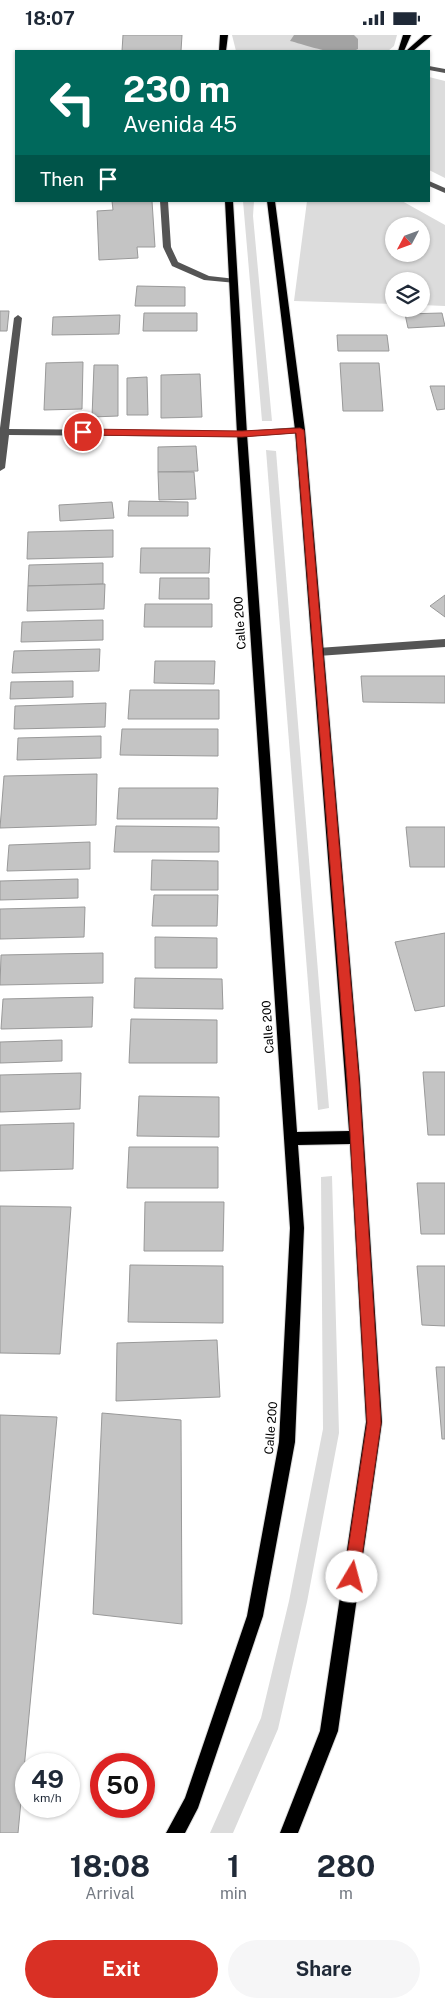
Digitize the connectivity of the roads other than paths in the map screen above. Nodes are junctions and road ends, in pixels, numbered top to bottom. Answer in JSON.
{"nodes":[{"id":1,"x":224,"y":35,"type":"edge"},
{"id":2,"x":407,"y":35,"type":"edge"},
{"id":3,"x":428,"y":35,"type":"edge"},
{"id":4,"x":223,"y":50,"type":"edge"},
{"id":5,"x":401,"y":50,"type":"edge"},
{"id":6,"x":410,"y":50,"type":"edge"},
{"id":7,"x":430,"y":68,"type":"edge"},
{"id":8,"x":445,"y":71,"type":"edge"},
{"id":9,"x":430,"y":184,"type":"edge"},
{"id":10,"x":445,"y":191,"type":"edge"},
{"id":11,"x":164,"y":202,"type":"edge"},
{"id":12,"x":229,"y":202,"type":"edge"},
{"id":13,"x":271,"y":202,"type":"edge"},
{"id":14,"x":233,"y":281,"type":"junction"},
{"id":15,"x":18,"y":318,"type":"dead end"},
{"id":16,"x":300,"y":430,"type":"junction"},
{"id":17,"x":2,"y":431,"type":"edge"},
{"id":18,"x":242,"y":434,"type":"junction"},
{"id":19,"x":0,"y":468,"type":"edge"},
{"id":20,"x":445,"y":643,"type":"edge"},
{"id":21,"x":318,"y":652,"type":"junction"},
{"id":22,"x":356,"y":1137,"type":"junction"},
{"id":23,"x":291,"y":1139,"type":"junction"},
{"id":24,"x":175,"y":1833,"type":"edge"},
{"id":25,"x":289,"y":1833,"type":"edge"}],
"edges":[{"from":1,"to":4,"type":"main road"},
{"from":2,"to":5,"type":"main road"},
{"from":3,"to":6,"type":"main road"},
{"from":7,"to":8,"type":"street"},
{"from":9,"to":10,"type":"street"},
{"from":11,"to":14,"type":"street"},
{"from":12,"to":14,"type":"main road","name":"Calle 200"},
{"from":13,"to":16,"type":"main road"},
{"from":14,"to":18,"type":"main road","name":"Calle 200"},
{"from":15,"to":17,"type":"street"},
{"from":16,"to":18,"type":"street"},
{"from":16,"to":21,"type":"main road"},
{"from":17,"to":18,"type":"street"},
{"from":17,"to":19,"type":"street"},
{"from":18,"to":23,"type":"main road","name":"Calle 200"},
{"from":20,"to":21,"type":"street"},
{"from":21,"to":22,"type":"main road"},
{"from":22,"to":23,"type":"main road"},
{"from":22,"to":25,"type":"main road"},
{"from":23,"to":24,"type":"main road","name":"Calle 200"}]}
